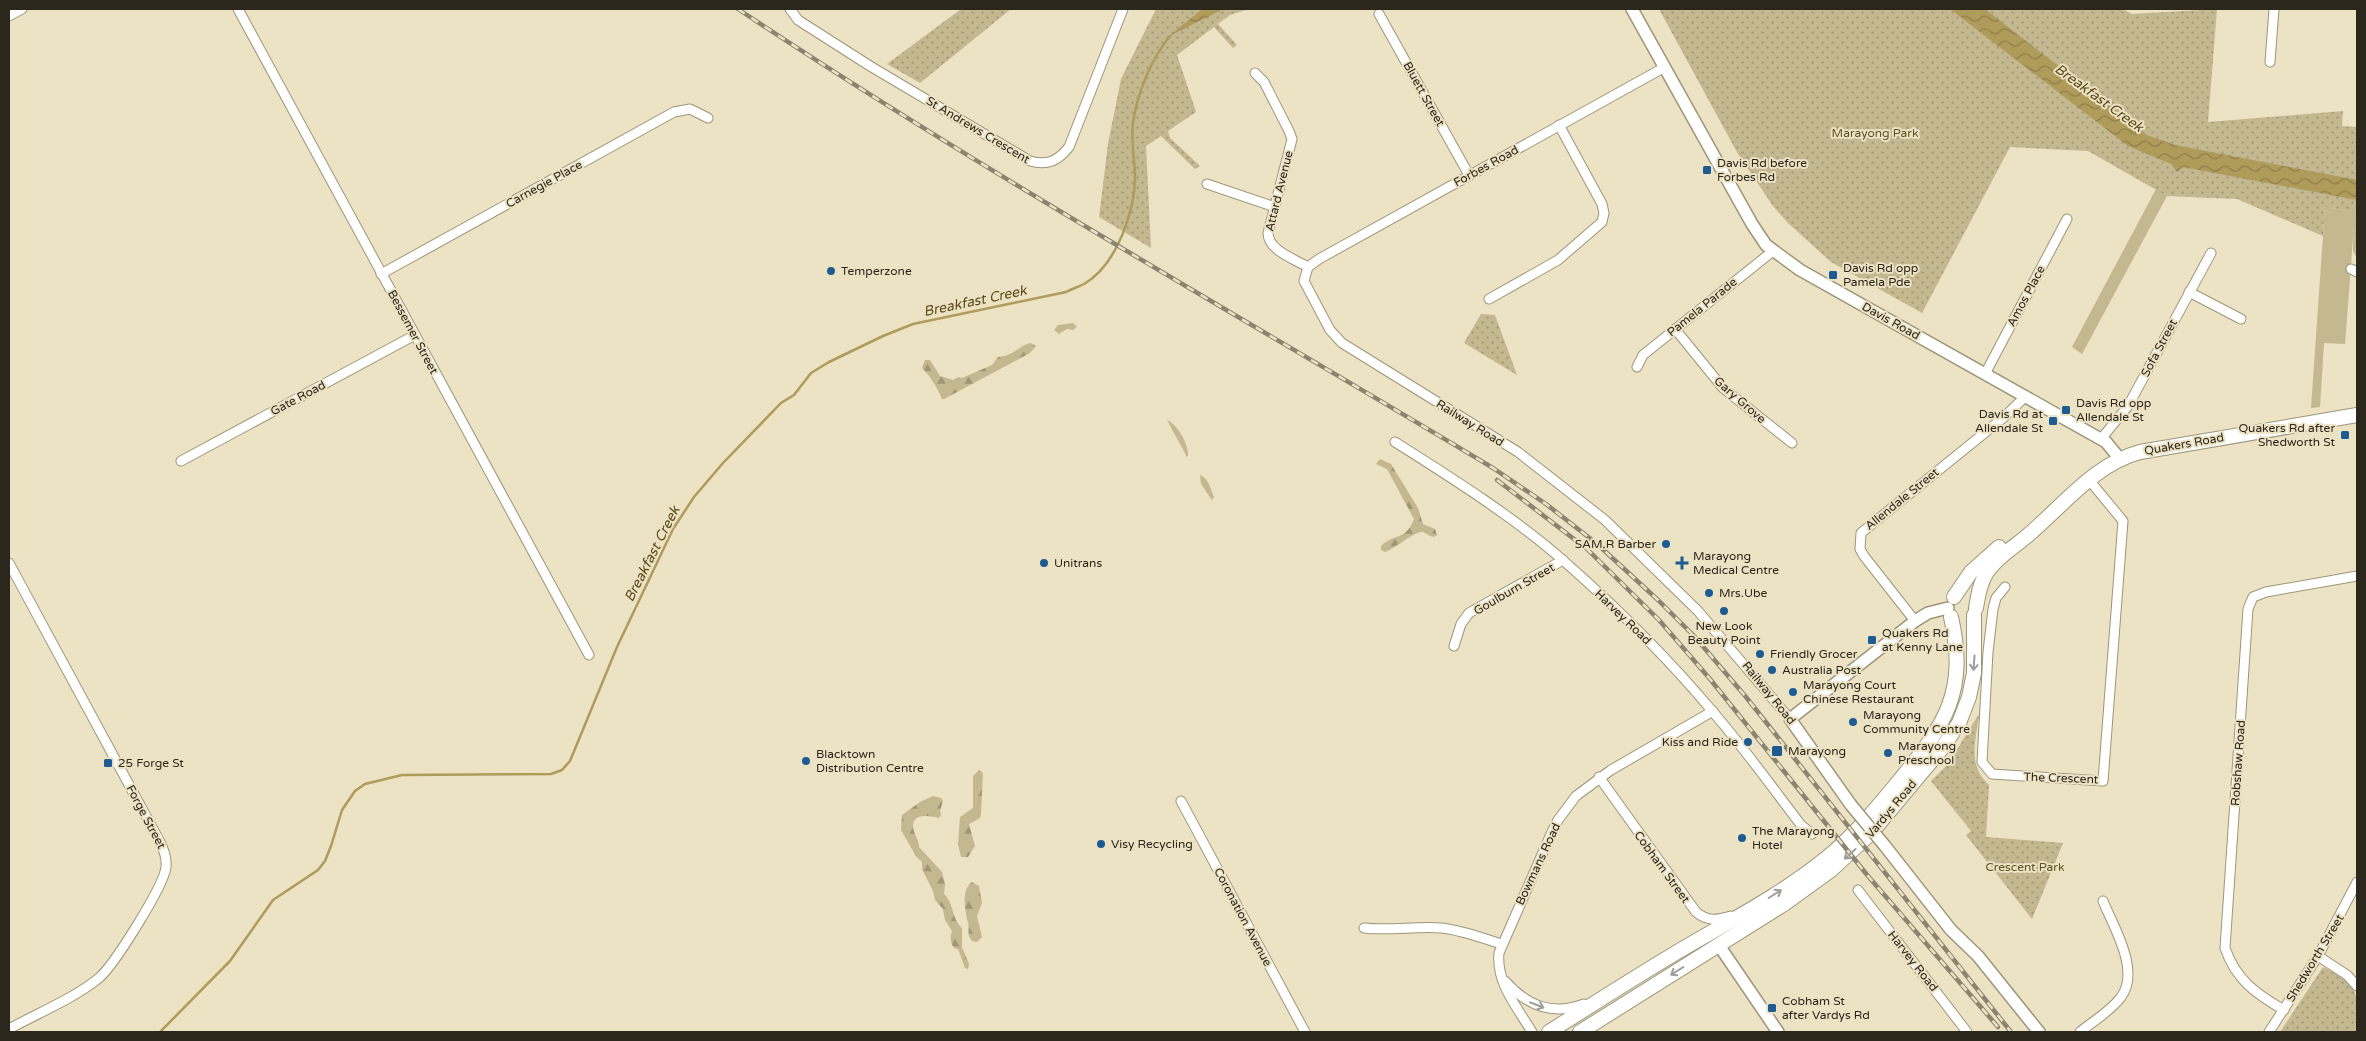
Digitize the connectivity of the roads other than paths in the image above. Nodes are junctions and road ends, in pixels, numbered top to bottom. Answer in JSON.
{"nodes":[{"id":1,"x":22,"y":9,"type":"edge"},
{"id":2,"x":238,"y":9,"type":"edge"},
{"id":3,"x":790,"y":9,"type":"edge"},
{"id":4,"x":1122,"y":9,"type":"edge"},
{"id":5,"x":1632,"y":9,"type":"edge"},
{"id":6,"x":2274,"y":9,"type":"edge"},
{"id":7,"x":1379,"y":14,"type":"dead end"},
{"id":8,"x":9,"y":16,"type":"edge"},
{"id":9,"x":2270,"y":62,"type":"dead end"},
{"id":10,"x":1665,"y":67,"type":"junction"},
{"id":11,"x":1255,"y":73,"type":"dead end"},
{"id":12,"x":708,"y":118,"type":"dead end"},
{"id":13,"x":1559,"y":125,"type":"junction"},
{"id":14,"x":1469,"y":175,"type":"junction"},
{"id":15,"x":1207,"y":184,"type":"dead end"},
{"id":16,"x":1274,"y":207,"type":"junction"},
{"id":17,"x":2067,"y":219,"type":"dead end"},
{"id":18,"x":1773,"y":251,"type":"junction"},
{"id":19,"x":2211,"y":253,"type":"dead end"},
{"id":20,"x":1308,"y":267,"type":"junction"},
{"id":21,"x":381,"y":274,"type":"junction"},
{"id":22,"x":2190,"y":292,"type":"junction"},
{"id":23,"x":1489,"y":299,"type":"dead end"},
{"id":24,"x":2241,"y":319,"type":"dead end"},
{"id":25,"x":1675,"y":329,"type":"junction"},
{"id":26,"x":415,"y":335,"type":"junction"},
{"id":27,"x":1637,"y":367,"type":"dead end"},
{"id":28,"x":1985,"y":374,"type":"junction"},
{"id":29,"x":2026,"y":396,"type":"junction"},
{"id":30,"x":2357,"y":414,"type":"edge"},
{"id":31,"x":2100,"y":439,"type":"junction"},
{"id":32,"x":1395,"y":442,"type":"dead end"},
{"id":33,"x":1792,"y":443,"type":"dead end"},
{"id":34,"x":2120,"y":459,"type":"junction"},
{"id":35,"x":181,"y":461,"type":"dead end"},
{"id":36,"x":2090,"y":481,"type":"junction"},
{"id":37,"x":2057,"y":507,"type":"junction"},
{"id":38,"x":1563,"y":560,"type":"junction"},
{"id":39,"x":9,"y":563,"type":"edge"},
{"id":40,"x":2357,"y":576,"type":"edge"},
{"id":41,"x":2006,"y":588,"type":"dead end"},
{"id":42,"x":1951,"y":607,"type":"junction"},
{"id":43,"x":1975,"y":612,"type":"junction"},
{"id":44,"x":1915,"y":621,"type":"junction"},
{"id":45,"x":1454,"y":646,"type":"dead end"},
{"id":46,"x":589,"y":655,"type":"dead end"},
{"id":47,"x":1713,"y":711,"type":"junction"},
{"id":48,"x":1790,"y":720,"type":"junction"},
{"id":49,"x":1599,"y":777,"type":"junction"},
{"id":50,"x":1181,"y":801,"type":"dead end"},
{"id":51,"x":1812,"y":834,"type":"dead end"},
{"id":52,"x":2357,"y":882,"type":"edge"},
{"id":53,"x":1858,"y":890,"type":"dead end"},
{"id":54,"x":2103,"y":901,"type":"dead end"},
{"id":55,"x":1746,"y":912,"type":"junction"},
{"id":56,"x":1364,"y":928,"type":"dead end"},
{"id":57,"x":1501,"y":944,"type":"junction"},
{"id":58,"x":1718,"y":944,"type":"junction"},
{"id":59,"x":1672,"y":954,"type":"junction"},
{"id":60,"x":2318,"y":956,"type":"junction"},
{"id":61,"x":1500,"y":975,"type":"junction"},
{"id":62,"x":2357,"y":986,"type":"edge"},
{"id":63,"x":1610,"y":993,"type":"junction"},
{"id":64,"x":2284,"y":1010,"type":"junction"},
{"id":65,"x":9,"y":1029,"type":"edge"},
{"id":66,"x":1305,"y":1032,"type":"edge"},
{"id":67,"x":1532,"y":1032,"type":"edge"},
{"id":68,"x":1549,"y":1032,"type":"edge"},
{"id":69,"x":1580,"y":1032,"type":"edge"},
{"id":70,"x":1778,"y":1032,"type":"edge"},
{"id":71,"x":1967,"y":1032,"type":"edge"},
{"id":72,"x":2039,"y":1032,"type":"edge"},
{"id":73,"x":2080,"y":1032,"type":"edge"},
{"id":74,"x":2269,"y":1032,"type":"edge"}],
"edges":[{"from":1,"to":8,"type":"street"},
{"from":2,"to":21,"type":"street","name":"Bessemer Street"},
{"from":3,"to":4,"type":"street","name":"St Andrews Crescent"},
{"from":5,"to":10,"type":"street","name":"Davis Road"},
{"from":6,"to":9,"type":"street"},
{"from":7,"to":14,"type":"street","name":"Bluett Street"},
{"from":10,"to":13,"type":"street","name":"Forbes Road"},
{"from":10,"to":18,"type":"street","name":"Davis Road"},
{"from":11,"to":16,"type":"street","name":"Attard Avenue"},
{"from":12,"to":21,"type":"street","name":"Carnegie Place"},
{"from":13,"to":14,"type":"street","name":"Forbes Road"},
{"from":13,"to":23,"type":"street"},
{"from":14,"to":20,"type":"street","name":"Forbes Road"},
{"from":15,"to":16,"type":"street"},
{"from":16,"to":20,"type":"street","name":"Attard Avenue"},
{"from":17,"to":28,"type":"street","name":"Amos Place"},
{"from":18,"to":25,"type":"street","name":"Pamela Parade"},
{"from":18,"to":28,"type":"street","name":"Davis Road"},
{"from":19,"to":22,"type":"street","name":"Sofa Street"},
{"from":20,"to":48,"type":"street","name":"Railway Road"},
{"from":21,"to":26,"type":"street","name":"Bessemer Street"},
{"from":22,"to":24,"type":"street"},
{"from":22,"to":31,"type":"street","name":"Sofa Street"},
{"from":25,"to":27,"type":"street","name":"Pamela Parade"},
{"from":25,"to":33,"type":"street","name":"Gary Grove"},
{"from":26,"to":35,"type":"street","name":"Gate Road"},
{"from":26,"to":46,"type":"street","name":"Bessemer Street"},
{"from":28,"to":29,"type":"street","name":"Davis Road"},
{"from":29,"to":31,"type":"street","name":"Davis Road"},
{"from":29,"to":44,"type":"street","name":"Allendale Street"},
{"from":30,"to":34,"type":"main road","name":"Quakers Road"},
{"from":31,"to":34,"type":"street","name":"Davis Road"},
{"from":32,"to":38,"type":"street","name":"Harvey Road"},
{"from":34,"to":36,"type":"main road","name":"Quakers Road"},
{"from":36,"to":37,"type":"main road","name":"Quakers Road"},
{"from":36,"to":41,"type":"street","name":"The Crescent"},
{"from":37,"to":42,"type":"main road","name":"Quakers Road"},
{"from":37,"to":43,"type":"main road","name":"Quakers Road"},
{"from":38,"to":45,"type":"street","name":"Goulburn Street"},
{"from":38,"to":47,"type":"street","name":"Harvey Road"},
{"from":39,"to":65,"type":"street","name":"Forge Street"},
{"from":40,"to":64,"type":"street","name":"Robshaw Road"},
{"from":42,"to":43,"type":"main road"},
{"from":42,"to":43,"type":"main road"},
{"from":42,"to":44,"type":"street"},
{"from":55,"to":42,"type":"main road","name":"Vardys Road","one_way":true},
{"from":43,"to":58,"type":"main road","name":"Vardys Road","one_way":true},
{"from":44,"to":48,"type":"street"},
{"from":47,"to":49,"type":"street","name":"Bowmans Road"},
{"from":47,"to":51,"type":"street","name":"Harvey Road"},
{"from":48,"to":72,"type":"street","name":"Railway Road","bridge":true},
{"from":49,"to":55,"type":"street","name":"Cobham Street"},
{"from":49,"to":57,"type":"street","name":"Bowmans Road"},
{"from":50,"to":66,"type":"street","name":"Coronation Avenue"},
{"from":52,"to":60,"type":"street","name":"Shedworth Street"},
{"from":53,"to":71,"type":"street","name":"Harvey Road"},
{"from":54,"to":73,"type":"street"},
{"from":55,"to":58,"type":"main road","name":"Vardys Road"},
{"from":55,"to":59,"type":"main road","name":"Vardys Road"},
{"from":56,"to":57,"type":"street"},
{"from":57,"to":61,"type":"street","name":"Bowmans Road"},
{"from":58,"to":59,"type":"main road","name":"Vardys Road"},
{"from":58,"to":69,"type":"main road","name":"Vardys Road","one_way":true},
{"from":58,"to":70,"type":"street"},
{"from":59,"to":63,"type":"main road","name":"Vardys Road"},
{"from":60,"to":62,"type":"street"},
{"from":60,"to":64,"type":"street","name":"Shedworth Street"},
{"from":61,"to":63,"type":"street","one_way":true},
{"from":61,"to":67,"type":"street","name":"Bowmans Road"},
{"from":63,"to":68,"type":"main road","name":"Vardys Road"},
{"from":64,"to":74,"type":"street","name":"Shedworth Street"}]}
